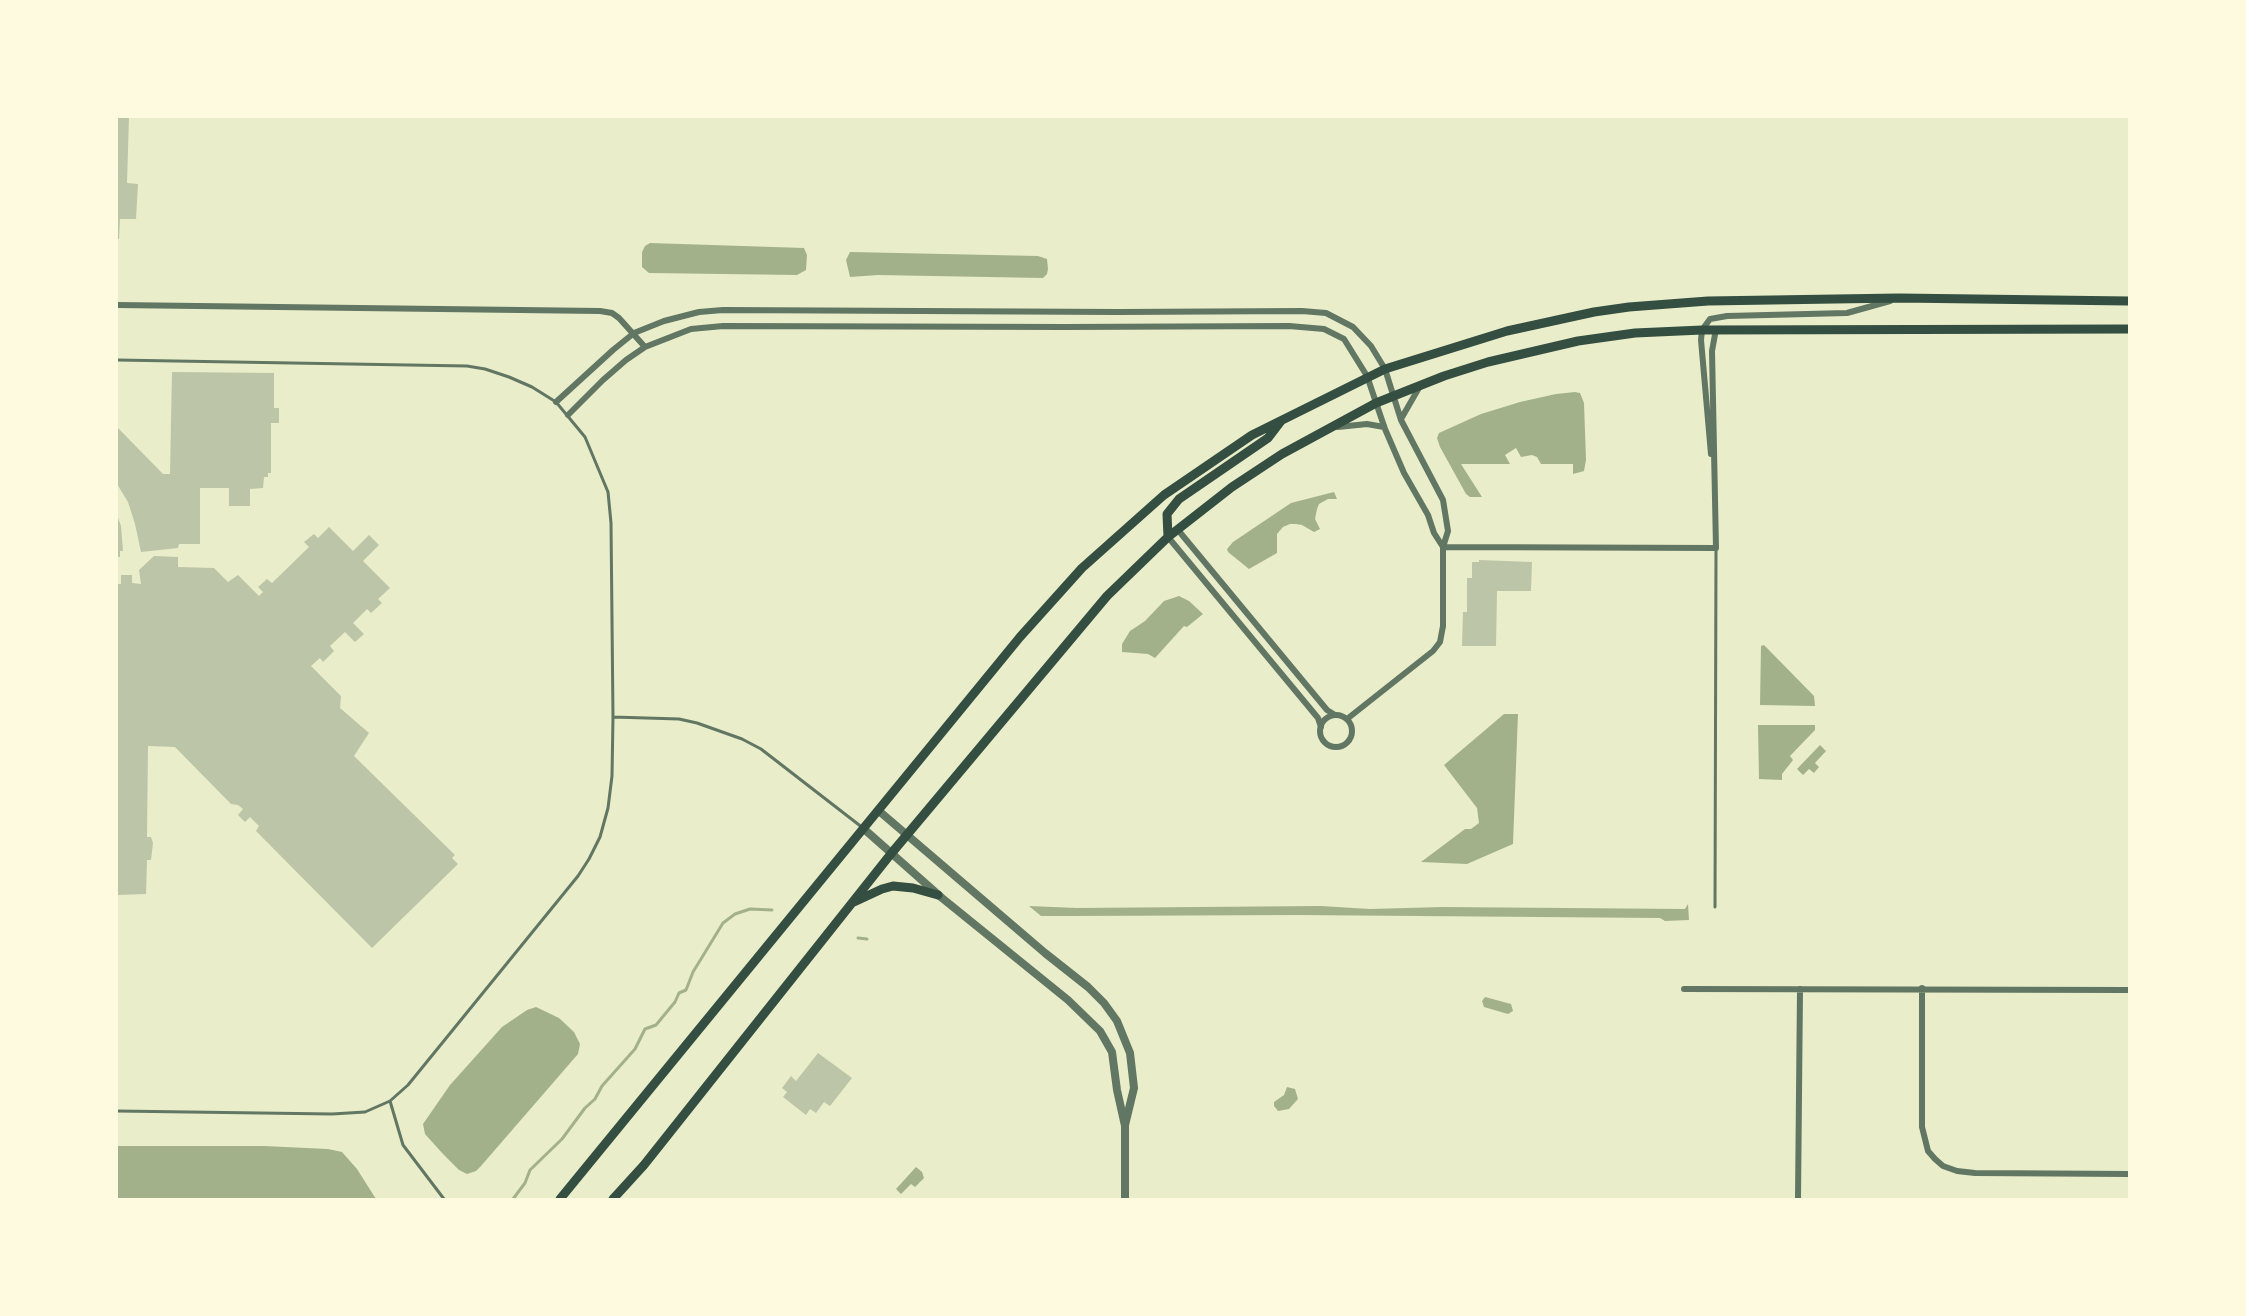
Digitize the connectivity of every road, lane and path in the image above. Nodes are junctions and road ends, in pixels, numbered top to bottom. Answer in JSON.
{"nodes":[{"id":1,"x":1899,"y":298,"type":"junction"},
{"id":2,"x":2129,"y":301,"type":"edge"},
{"id":3,"x":117,"y":305,"type":"edge"},
{"id":4,"x":2129,"y":328,"type":"edge"},
{"id":5,"x":1716,"y":329,"type":"junction"},
{"id":6,"x":1701,"y":330,"type":"junction"},
{"id":7,"x":634,"y":333,"type":"junction"},
{"id":8,"x":645,"y":347,"type":"junction"},
{"id":9,"x":117,"y":360,"type":"edge"},
{"id":10,"x":1384,"y":369,"type":"junction"},
{"id":11,"x":1367,"y":376,"type":"junction"},
{"id":12,"x":1420,"y":385,"type":"junction"},
{"id":13,"x":1393,"y":396,"type":"junction"},
{"id":14,"x":556,"y":402,"type":"junction"},
{"id":15,"x":1376,"y":403,"type":"junction"},
{"id":16,"x":568,"y":415,"type":"junction"},
{"id":17,"x":1282,"y":419,"type":"junction"},
{"id":18,"x":1401,"y":420,"type":"junction"},
{"id":19,"x":1331,"y":427,"type":"junction"},
{"id":20,"x":1384,"y":427,"type":"junction"},
{"id":21,"x":1714,"y":471,"type":"junction"},
{"id":22,"x":1178,"y":530,"type":"junction"},
{"id":23,"x":1168,"y":537,"type":"junction"},
{"id":24,"x":1443,"y":547,"type":"junction"},
{"id":25,"x":1716,"y":548,"type":"junction"},
{"id":26,"x":1257,"y":625,"type":"junction"},
{"id":27,"x":1254,"y":641,"type":"junction"},
{"id":28,"x":1335,"y":715,"type":"junction"},
{"id":29,"x":612,"y":717,"type":"junction"},
{"id":30,"x":1347,"y":719,"type":"junction"},
{"id":31,"x":1321,"y":727,"type":"junction"},
{"id":32,"x":879,"y":810,"type":"junction"},
{"id":33,"x":864,"y":829,"type":"junction"},
{"id":34,"x":907,"y":835,"type":"junction"},
{"id":35,"x":890,"y":855,"type":"junction"},
{"id":36,"x":938,"y":895,"type":"junction"},
{"id":37,"x":852,"y":903,"type":"junction"},
{"id":38,"x":1715,"y":907,"type":"dead end"},
{"id":39,"x":1922,"y":988,"type":"junction"},
{"id":40,"x":1684,"y":989,"type":"dead end"},
{"id":41,"x":1800,"y":989,"type":"junction"},
{"id":42,"x":2129,"y":990,"type":"edge"},
{"id":43,"x":390,"y":1101,"type":"junction"},
{"id":44,"x":117,"y":1111,"type":"edge"},
{"id":45,"x":1125,"y":1126,"type":"junction"},
{"id":46,"x":2129,"y":1174,"type":"edge"},
{"id":47,"x":444,"y":1199,"type":"edge"},
{"id":48,"x":560,"y":1199,"type":"edge"},
{"id":49,"x":613,"y":1199,"type":"edge"},
{"id":50,"x":1125,"y":1199,"type":"edge"},
{"id":51,"x":1798,"y":1199,"type":"edge"}],
"edges":[{"from":1,"to":2,"type":"main road"},
{"from":1,"to":6,"type":"street"},
{"from":1,"to":10,"type":"main road"},
{"from":3,"to":7,"type":"street"},
{"from":4,"to":5,"type":"main road"},
{"from":5,"to":6,"type":"main road"},
{"from":5,"to":21,"type":"street"},
{"from":6,"to":12,"type":"main road"},
{"from":6,"to":21,"type":"street"},
{"from":7,"to":8,"type":"street"},
{"from":7,"to":10,"type":"street"},
{"from":7,"to":14,"type":"street"},
{"from":8,"to":11,"type":"street"},
{"from":8,"to":16,"type":"street"},
{"from":9,"to":14,"type":"lane"},
{"from":10,"to":11,"type":"main road"},
{"from":10,"to":13,"type":"street"},
{"from":11,"to":15,"type":"street"},
{"from":11,"to":17,"type":"main road"},
{"from":12,"to":13,"type":"main road"},
{"from":12,"to":18,"type":"street"},
{"from":13,"to":15,"type":"main road"},
{"from":13,"to":18,"type":"street"},
{"from":14,"to":16,"type":"lane"},
{"from":15,"to":19,"type":"main road"},
{"from":15,"to":20,"type":"street"},
{"from":16,"to":29,"type":"lane"},
{"from":17,"to":23,"type":"main road"},
{"from":17,"to":32,"type":"main road"},
{"from":18,"to":24,"type":"street"},
{"from":19,"to":20,"type":"street"},
{"from":19,"to":22,"type":"main road"},
{"from":20,"to":24,"type":"street"},
{"from":21,"to":25,"type":"street"},
{"from":22,"to":23,"type":"main road"},
{"from":22,"to":26,"type":"street"},
{"from":23,"to":27,"type":"street"},
{"from":23,"to":34,"type":"main road"},
{"from":24,"to":25,"type":"street"},
{"from":24,"to":30,"type":"street"},
{"from":25,"to":38,"type":"lane"},
{"from":26,"to":27,"type":"street"},
{"from":26,"to":28,"type":"street"},
{"from":27,"to":31,"type":"street"},
{"from":28,"to":30,"type":"street"},
{"from":28,"to":31,"type":"street"},
{"from":29,"to":33,"type":"lane"},
{"from":29,"to":43,"type":"lane"},
{"from":30,"to":31,"type":"street"},
{"from":32,"to":33,"type":"main road"},
{"from":32,"to":34,"type":"street"},
{"from":33,"to":35,"type":"street"},
{"from":33,"to":48,"type":"main road"},
{"from":34,"to":35,"type":"main road"},
{"from":34,"to":45,"type":"street"},
{"from":35,"to":36,"type":"street"},
{"from":35,"to":37,"type":"main road"},
{"from":36,"to":37,"type":"main road"},
{"from":36,"to":45,"type":"street"},
{"from":37,"to":49,"type":"main road"},
{"from":39,"to":41,"type":"street"},
{"from":39,"to":42,"type":"street"},
{"from":39,"to":46,"type":"street"},
{"from":40,"to":41,"type":"street"},
{"from":41,"to":51,"type":"street"},
{"from":43,"to":44,"type":"lane"},
{"from":43,"to":47,"type":"lane"},
{"from":45,"to":50,"type":"street"}]}
